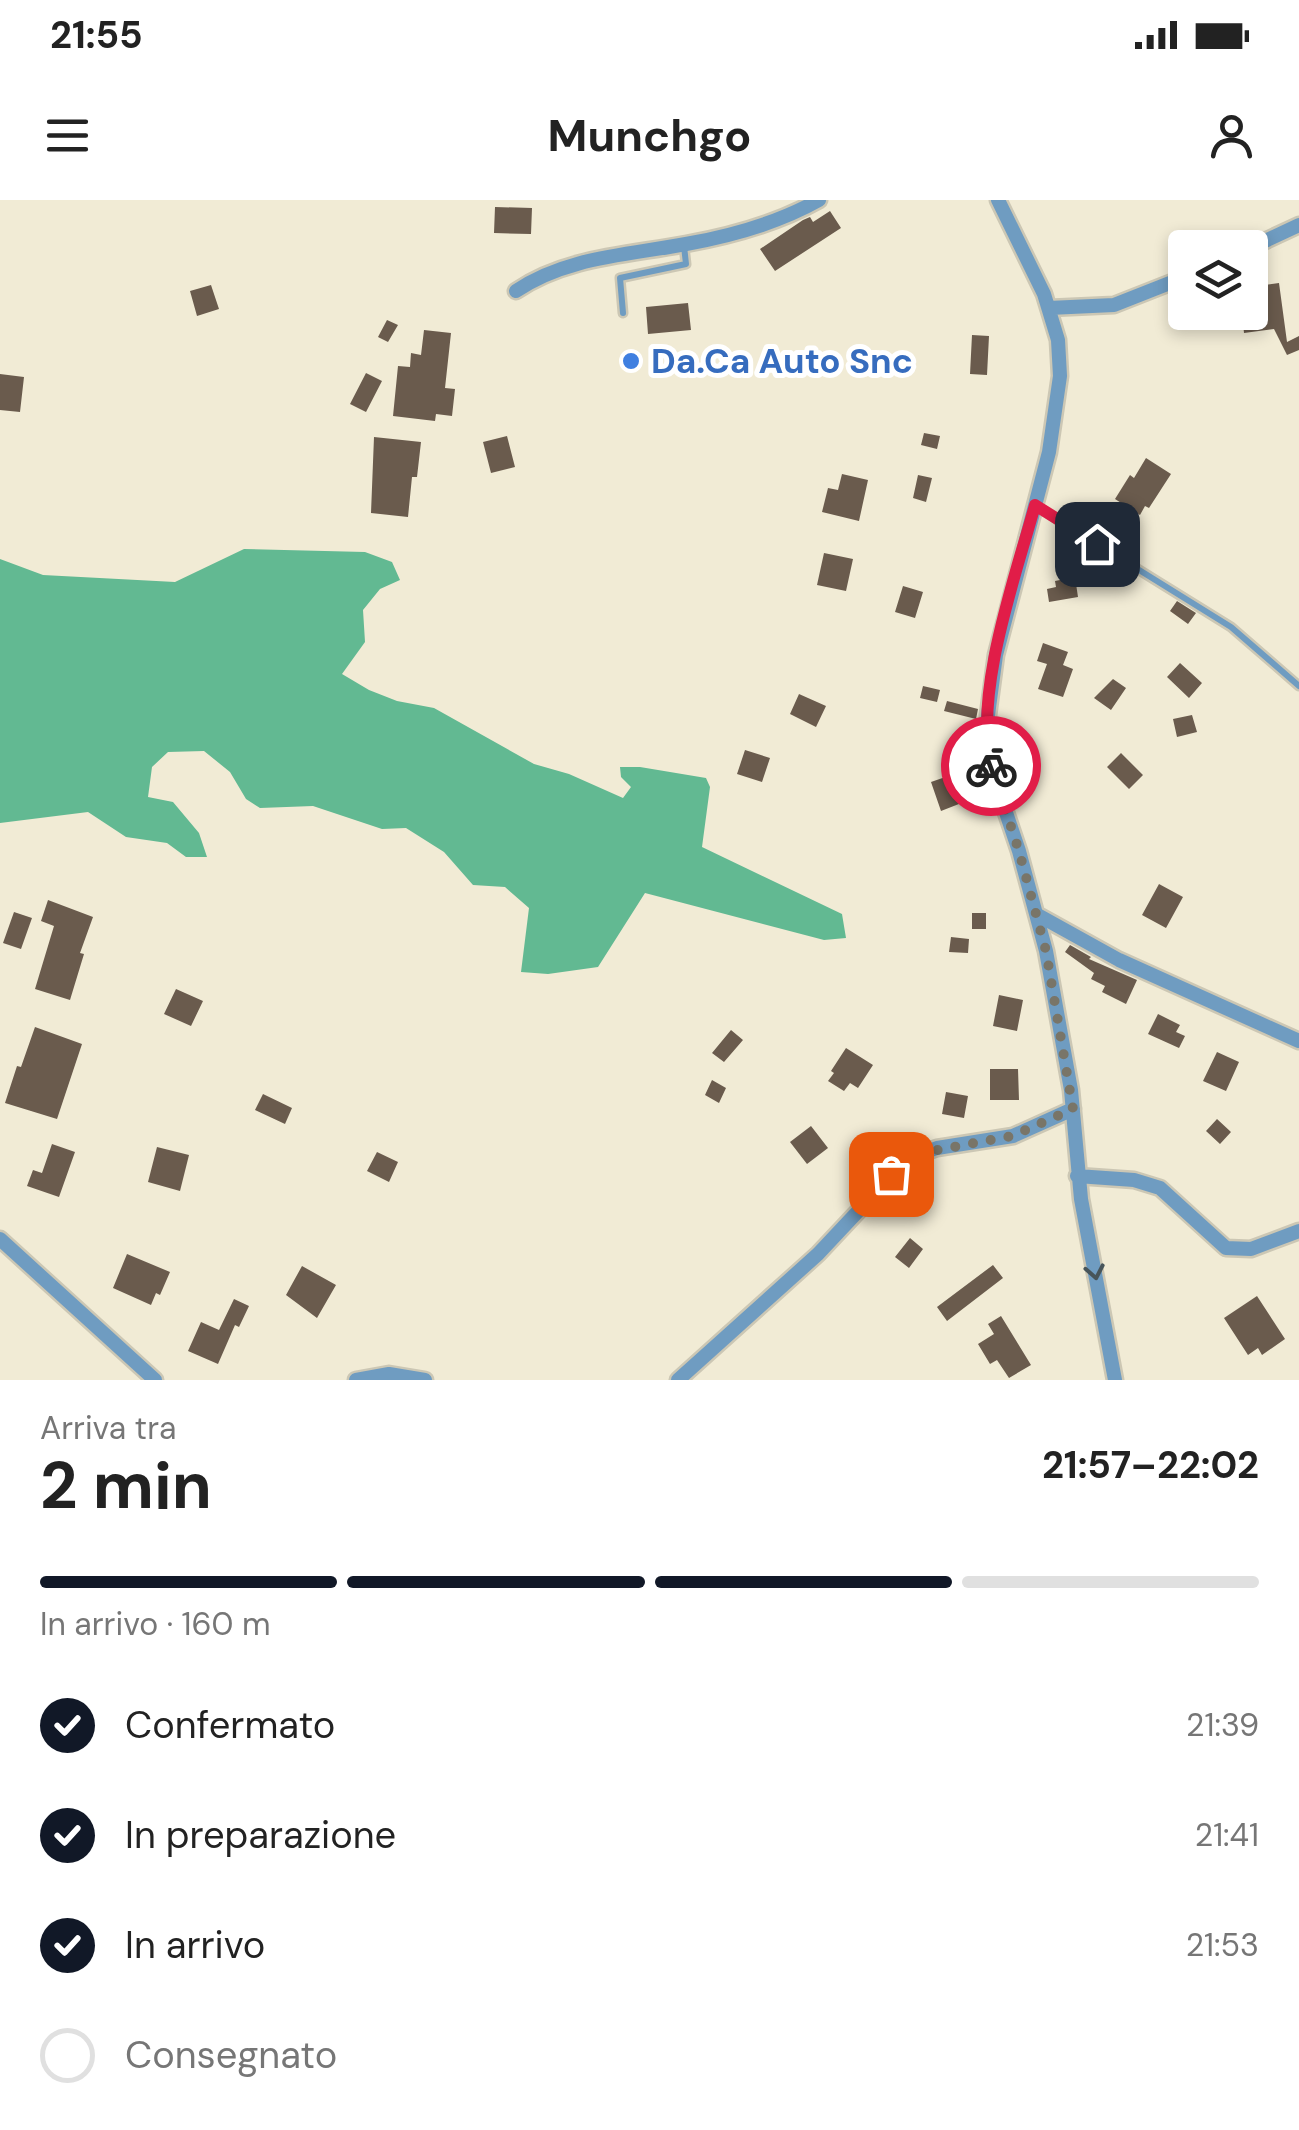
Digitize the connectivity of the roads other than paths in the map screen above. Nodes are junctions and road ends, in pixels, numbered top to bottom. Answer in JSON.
{"nodes":[{"id":1,"x":819,"y":200,"type":"edge"},
{"id":2,"x":998,"y":200,"type":"edge"},
{"id":3,"x":1299,"y":225,"type":"edge"},
{"id":4,"x":1268,"y":240,"type":"edge"},
{"id":5,"x":684,"y":245,"type":"junction"},
{"id":6,"x":1168,"y":285,"type":"edge"},
{"id":7,"x":516,"y":291,"type":"dead end"},
{"id":8,"x":1049,"y":308,"type":"junction"},
{"id":9,"x":622,"y":313,"type":"dead end"},
{"id":10,"x":1035,"y":505,"type":"junction"},
{"id":11,"x":1299,"y":686,"type":"edge"},
{"id":12,"x":1036,"y":914,"type":"junction"},
{"id":13,"x":1299,"y":1040,"type":"edge"},
{"id":14,"x":1073,"y":1109,"type":"junction"},
{"id":15,"x":1077,"y":1176,"type":"junction"},
{"id":16,"x":1299,"y":1232,"type":"edge"},
{"id":17,"x":0,"y":1239,"type":"edge"},
{"id":18,"x":155,"y":1380,"type":"edge"},
{"id":19,"x":356,"y":1380,"type":"edge"},
{"id":20,"x":425,"y":1380,"type":"edge"},
{"id":21,"x":678,"y":1380,"type":"edge"},
{"id":22,"x":1115,"y":1380,"type":"edge"}],
"edges":[{"from":1,"to":5,"type":"street"},
{"from":2,"to":8,"type":"street"},
{"from":3,"to":4,"type":"street"},
{"from":5,"to":7,"type":"street"},
{"from":5,"to":9,"type":"lane"},
{"from":6,"to":8,"type":"street"},
{"from":8,"to":10,"type":"street"},
{"from":10,"to":11,"type":"lane"},
{"from":10,"to":12,"type":"street"},
{"from":12,"to":13,"type":"street"},
{"from":12,"to":14,"type":"street"},
{"from":14,"to":15,"type":"street"},
{"from":14,"to":21,"type":"street"},
{"from":15,"to":16,"type":"street"},
{"from":15,"to":22,"type":"street","one_way":true},
{"from":17,"to":18,"type":"street"},
{"from":19,"to":20,"type":"street"}]}
